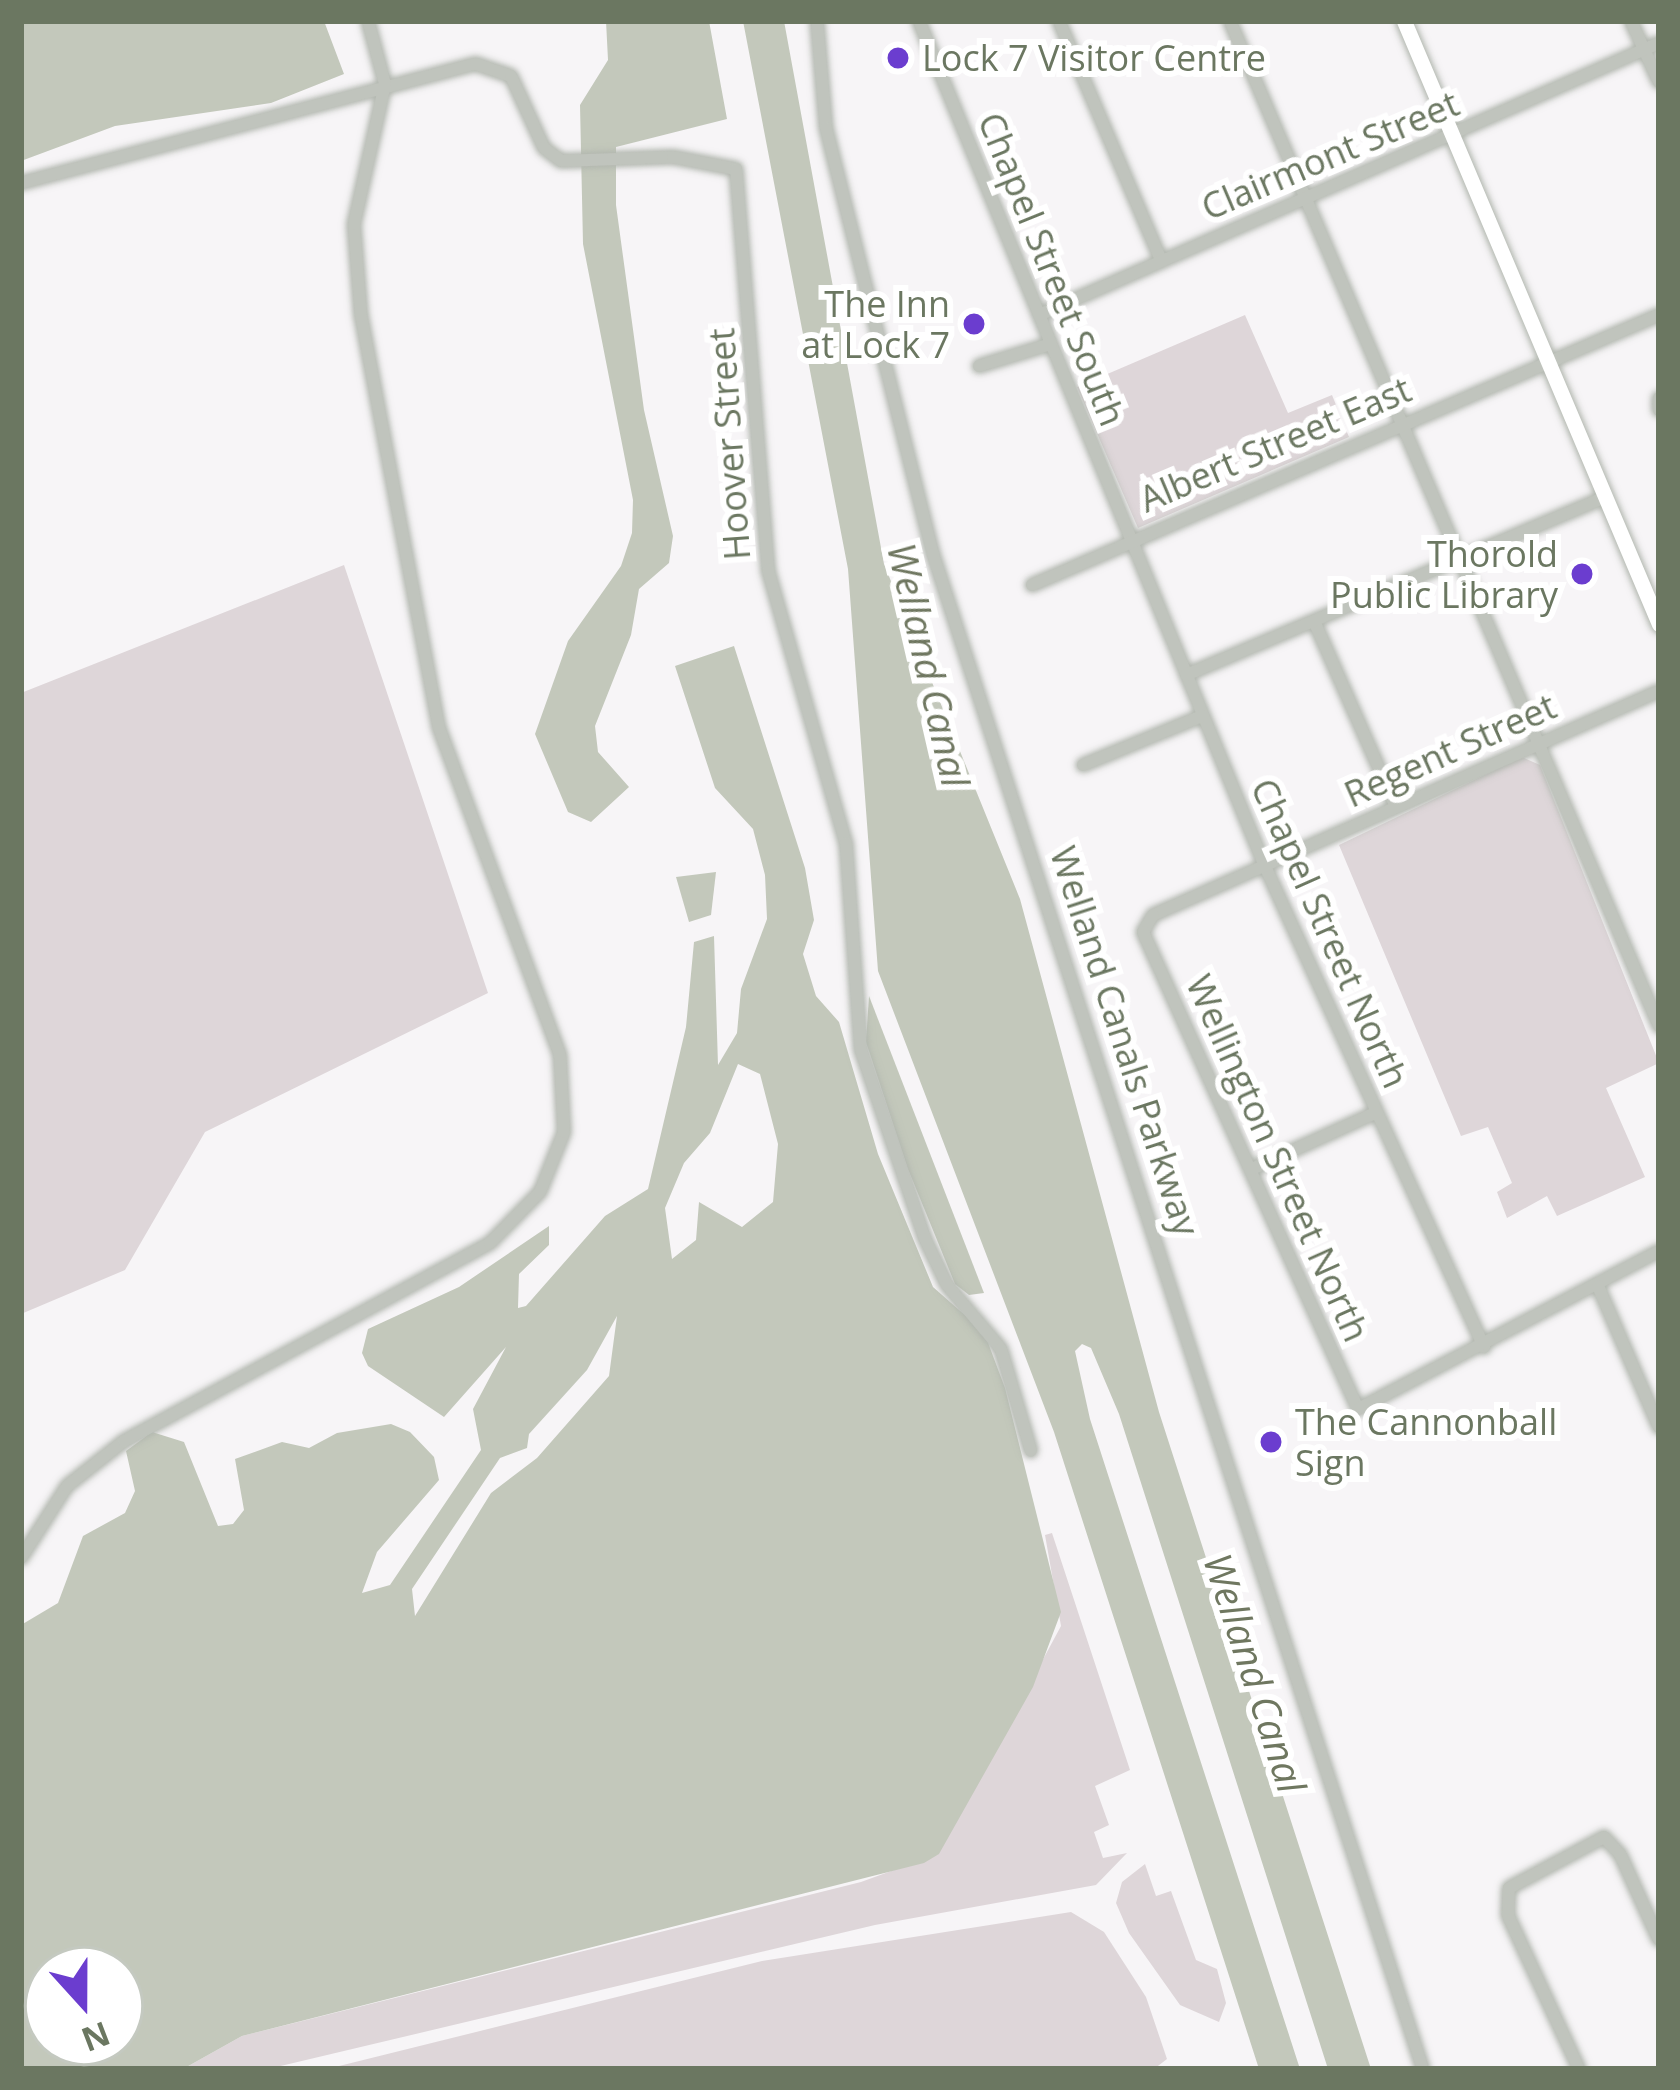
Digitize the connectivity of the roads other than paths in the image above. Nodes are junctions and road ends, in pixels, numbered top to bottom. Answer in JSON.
{"nodes":[{"id":1,"x":368,"y":21,"type":"edge"},
{"id":2,"x":817,"y":21,"type":"edge"},
{"id":3,"x":919,"y":21,"type":"edge"},
{"id":4,"x":1059,"y":21,"type":"edge"},
{"id":5,"x":1230,"y":21,"type":"edge"},
{"id":6,"x":1405,"y":21,"type":"edge"},
{"id":7,"x":1631,"y":21,"type":"edge"},
{"id":8,"x":1659,"y":43,"type":"edge"},
{"id":9,"x":1645,"y":51,"type":"junction"},
{"id":10,"x":1659,"y":82,"type":"edge"},
{"id":11,"x":385,"y":84,"type":"junction"},
{"id":12,"x":1452,"y":136,"type":"junction"},
{"id":13,"x":21,"y":184,"type":"edge"},
{"id":14,"x":1305,"y":196,"type":"junction"},
{"id":15,"x":1161,"y":260,"type":"junction"},
{"id":16,"x":1039,"y":315,"type":"junction"},
{"id":17,"x":1659,"y":315,"type":"edge"},
{"id":18,"x":1051,"y":344,"type":"junction"},
{"id":19,"x":1545,"y":360,"type":"junction"},
{"id":20,"x":979,"y":366,"type":"dead end"},
{"id":21,"x":1400,"y":422,"type":"junction"},
{"id":22,"x":1605,"y":497,"type":"junction"},
{"id":23,"x":1130,"y":540,"type":"junction"},
{"id":24,"x":1458,"y":559,"type":"junction"},
{"id":25,"x":1032,"y":585,"type":"dead end"},
{"id":26,"x":1314,"y":622,"type":"junction"},
{"id":27,"x":1659,"y":624,"type":"edge"},
{"id":28,"x":1186,"y":675,"type":"junction"},
{"id":29,"x":1659,"y":691,"type":"edge"},
{"id":30,"x":1202,"y":716,"type":"junction"},
{"id":31,"x":1538,"y":743,"type":"junction"},
{"id":32,"x":1083,"y":765,"type":"dead end"},
{"id":33,"x":1396,"y":807,"type":"junction"},
{"id":34,"x":1264,"y":864,"type":"junction"},
{"id":35,"x":1143,"y":932,"type":"joint"},
{"id":36,"x":1659,"y":1026,"type":"edge"},
{"id":37,"x":1377,"y":1112,"type":"junction"},
{"id":38,"x":1252,"y":1169,"type":"junction"},
{"id":39,"x":1659,"y":1251,"type":"edge"},
{"id":40,"x":1598,"y":1286,"type":"junction"},
{"id":41,"x":1484,"y":1347,"type":"junction"},
{"id":42,"x":1659,"y":1427,"type":"edge"},
{"id":43,"x":1031,"y":1451,"type":"dead end"},
{"id":44,"x":21,"y":1558,"type":"edge"},
{"id":45,"x":1659,"y":1940,"type":"edge"},
{"id":46,"x":1423,"y":2069,"type":"edge"},
{"id":47,"x":1579,"y":2069,"type":"edge"}],
"edges":[{"from":1,"to":11,"type":"street"},
{"from":2,"to":46,"type":"street","name":"Welland Canals Parkway"},
{"from":3,"to":16,"type":"street","name":"Chapel Street South"},
{"from":4,"to":15,"type":"street"},
{"from":5,"to":14,"type":"street"},
{"from":6,"to":12,"type":"main road"},
{"from":7,"to":9,"type":"street"},
{"from":8,"to":9,"type":"street","name":"Clairmont Street"},
{"from":9,"to":10,"type":"street"},
{"from":9,"to":12,"type":"street","name":"Clairmont Street"},
{"from":11,"to":13,"type":"street","name":"Hoover Street"},
{"from":11,"to":43,"type":"street","name":"Hoover Street"},
{"from":11,"to":44,"type":"street"},
{"from":12,"to":14,"type":"street","name":"Clairmont Street"},
{"from":12,"to":19,"type":"main road"},
{"from":14,"to":15,"type":"street","name":"Clairmont Street"},
{"from":14,"to":21,"type":"street"},
{"from":15,"to":16,"type":"street","name":"Clairmont Street"},
{"from":16,"to":18,"type":"street","name":"Chapel Street South"},
{"from":17,"to":19,"type":"street","name":"Albert Street East"},
{"from":18,"to":20,"type":"street"},
{"from":18,"to":23,"type":"street","name":"Chapel Street South"},
{"from":19,"to":21,"type":"street","name":"Albert Street East"},
{"from":19,"to":22,"type":"main road"},
{"from":21,"to":23,"type":"street","name":"Albert Street East"},
{"from":21,"to":24,"type":"street"},
{"from":22,"to":24,"type":"street"},
{"from":22,"to":27,"type":"main road"},
{"from":23,"to":25,"type":"street","name":"Albert Street East"},
{"from":23,"to":28,"type":"street","name":"Chapel Street North"},
{"from":24,"to":26,"type":"street"},
{"from":24,"to":31,"type":"street"},
{"from":26,"to":28,"type":"street"},
{"from":26,"to":33,"type":"street"},
{"from":28,"to":30,"type":"street","name":"Chapel Street North"},
{"from":29,"to":31,"type":"street","name":"Regent Street"},
{"from":30,"to":32,"type":"street"},
{"from":30,"to":34,"type":"street","name":"Chapel Street North"},
{"from":31,"to":33,"type":"street","name":"Regent Street"},
{"from":31,"to":36,"type":"street"},
{"from":33,"to":34,"type":"street","name":"Regent Street"},
{"from":34,"to":35,"type":"street","name":"Regent Street"},
{"from":34,"to":37,"type":"street","name":"Chapel Street North"},
{"from":35,"to":38,"type":"street","name":"Wellington Street North"},
{"from":37,"to":38,"type":"street"},
{"from":37,"to":41,"type":"street","name":"Chapel Street North"},
{"from":38,"to":41,"type":"street","name":"Wellington Street North"},
{"from":39,"to":40,"type":"street"},
{"from":40,"to":41,"type":"street"},
{"from":40,"to":42,"type":"street"},
{"from":45,"to":47,"type":"street"}]}
